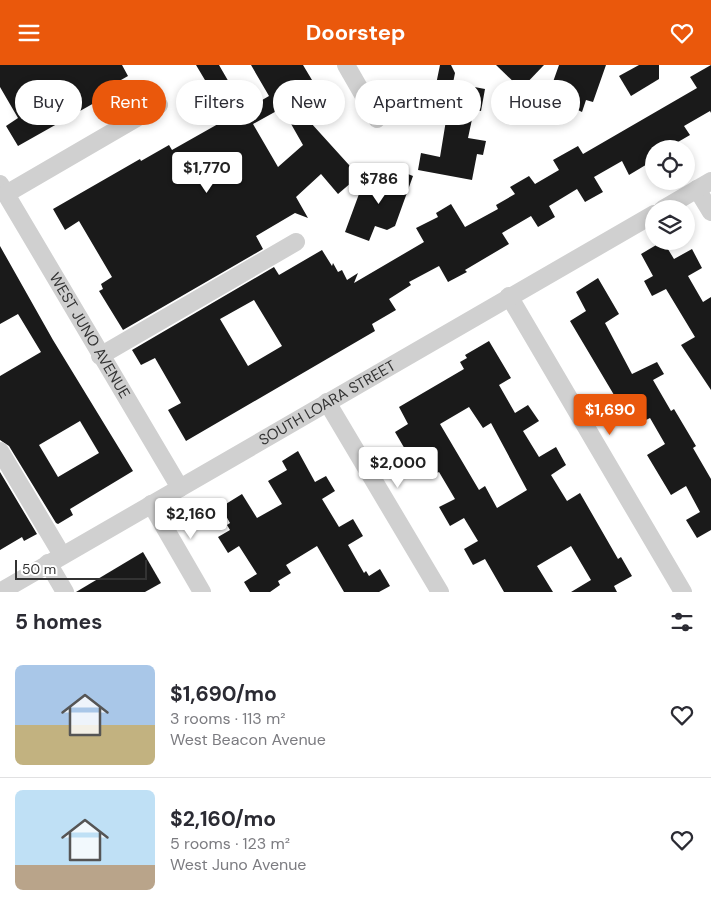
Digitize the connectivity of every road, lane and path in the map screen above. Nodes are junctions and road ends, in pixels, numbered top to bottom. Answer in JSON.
{"nodes":[{"id":1,"x":346,"y":65,"type":"edge"},
{"id":2,"x":355,"y":81,"type":"edge"},
{"id":3,"x":122,"y":125,"type":"edge"},
{"id":4,"x":704,"y":185,"type":"edge"},
{"id":5,"x":3,"y":189,"type":"edge"},
{"id":6,"x":678,"y":200,"type":"edge"},
{"id":7,"x":711,"y":212,"type":"edge"},
{"id":8,"x":645,"y":219,"type":"edge"},
{"id":9,"x":296,"y":242,"type":"dead end"},
{"id":10,"x":509,"y":296,"type":"junction"},
{"id":11,"x":100,"y":357,"type":"junction"},
{"id":12,"x":327,"y":402,"type":"junction"},
{"id":13,"x":0,"y":451,"type":"edge"},
{"id":14,"x":180,"y":488,"type":"junction"},
{"id":15,"x":151,"y":504,"type":"junction"},
{"id":16,"x":55,"y":559,"type":"junction"},
{"id":17,"x":0,"y":592,"type":"edge"},
{"id":18,"x":65,"y":592,"type":"edge"},
{"id":19,"x":202,"y":592,"type":"edge"},
{"id":20,"x":440,"y":592,"type":"edge"},
{"id":21,"x":683,"y":592,"type":"edge"}],
"edges":[{"from":1,"to":2,"type":"street"},
{"from":3,"to":5,"type":"street"},
{"from":4,"to":6,"type":"street"},
{"from":4,"to":7,"type":"street"},
{"from":5,"to":11,"type":"street","name":"WEST JUNO AVENUE"},
{"from":8,"to":10,"type":"street","name":"SOUTH LOARA STREET"},
{"from":9,"to":11,"type":"street"},
{"from":10,"to":12,"type":"street","name":"SOUTH LOARA STREET"},
{"from":10,"to":21,"type":"street"},
{"from":11,"to":14,"type":"street","name":"WEST JUNO AVENUE"},
{"from":12,"to":14,"type":"street","name":"SOUTH LOARA STREET"},
{"from":12,"to":20,"type":"street"},
{"from":13,"to":16,"type":"street"},
{"from":14,"to":15,"type":"street","name":"SOUTH LOARA STREET"},
{"from":15,"to":16,"type":"street","name":"SOUTH LOARA STREET"},
{"from":15,"to":19,"type":"street"},
{"from":16,"to":17,"type":"street","name":"SOUTH LOARA STREET"},
{"from":16,"to":18,"type":"street"}]}
